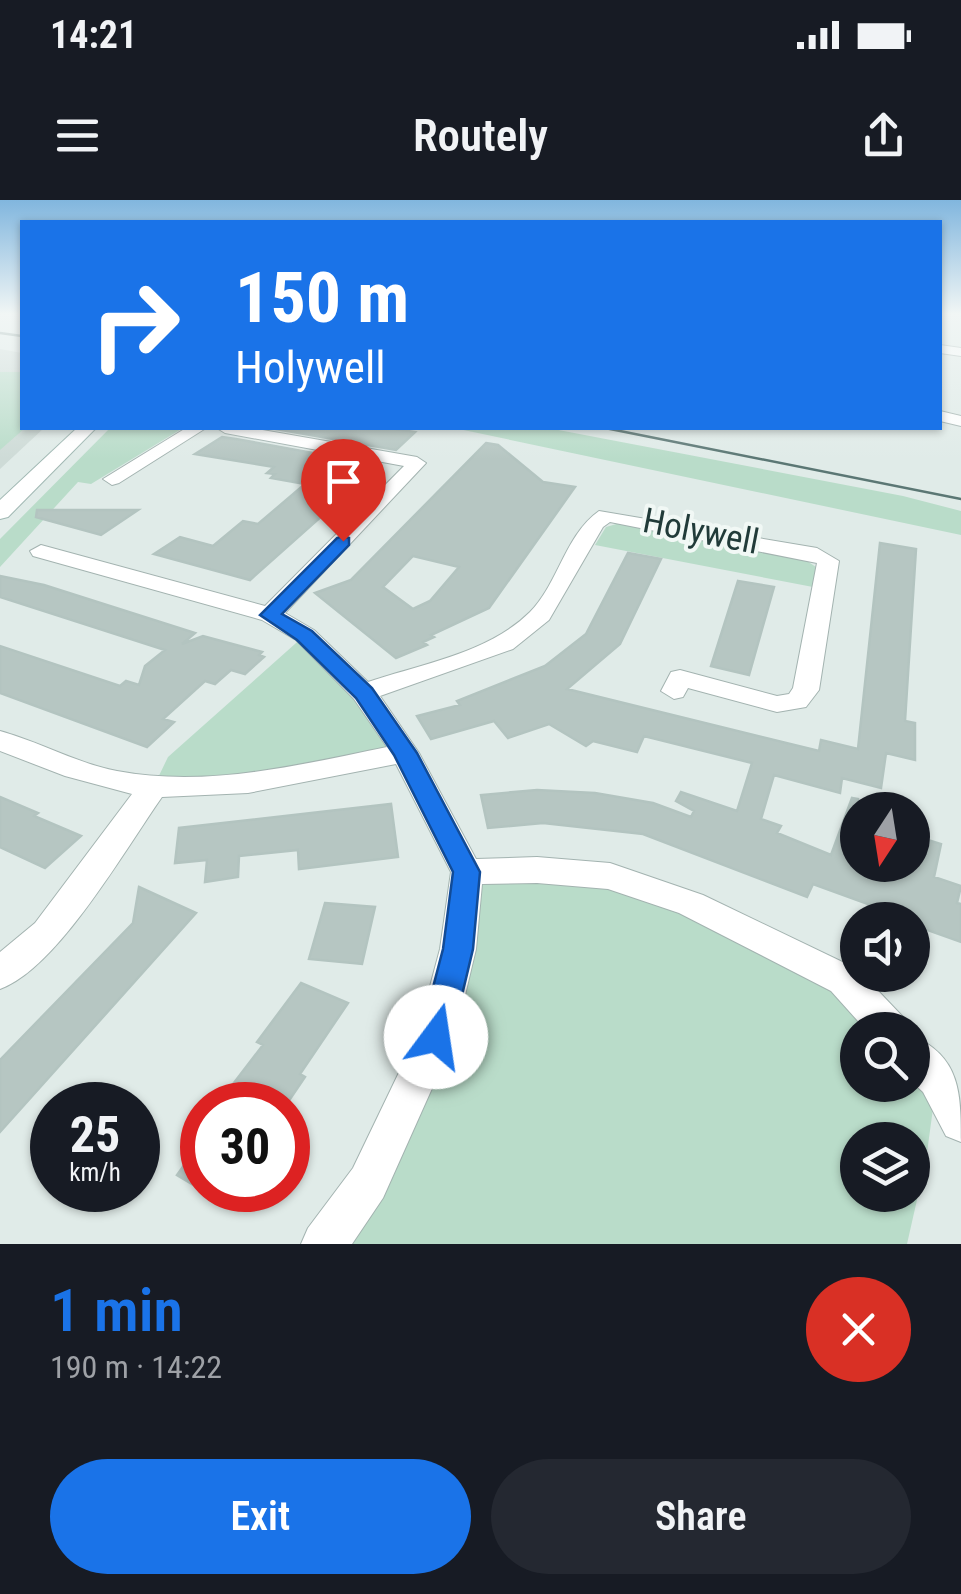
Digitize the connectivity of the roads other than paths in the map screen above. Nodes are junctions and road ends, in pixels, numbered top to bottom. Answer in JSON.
{"nodes":[{"id":1,"x":85,"y":430,"type":"edge"},
{"id":2,"x":194,"y":430,"type":"edge"},
{"id":3,"x":236,"y":430,"type":"edge"},
{"id":4,"x":112,"y":479,"type":"dead end"},
{"id":5,"x":0,"y":512,"type":"edge"},
{"id":6,"x":41,"y":551,"type":"dead end"},
{"id":7,"x":270,"y":615,"type":"junction"},
{"id":8,"x":674,"y":691,"type":"dead end"},
{"id":9,"x":364,"y":693,"type":"junction"},
{"id":10,"x":0,"y":740,"type":"edge"},
{"id":11,"x":405,"y":753,"type":"junction"},
{"id":12,"x":154,"y":786,"type":"junction"},
{"id":13,"x":467,"y":872,"type":"junction"},
{"id":14,"x":0,"y":974,"type":"edge"},
{"id":15,"x":873,"y":1012,"type":"edge"},
{"id":16,"x":930,"y":1075,"type":"edge"},
{"id":17,"x":961,"y":1122,"type":"edge"},
{"id":18,"x":324,"y":1244,"type":"edge"}],
"edges":[{"from":1,"to":5,"type":"main road"},
{"from":2,"to":4,"type":"street"},
{"from":3,"to":7,"type":"street"},
{"from":6,"to":7,"type":"street"},
{"from":7,"to":9,"type":"street"},
{"from":8,"to":9,"type":"street","name":"Holywell"},
{"from":9,"to":11,"type":"street"},
{"from":10,"to":12,"type":"street"},
{"from":11,"to":12,"type":"street"},
{"from":11,"to":13,"type":"street"},
{"from":12,"to":14,"type":"street"},
{"from":13,"to":15,"type":"street"},
{"from":13,"to":18,"type":"street"},
{"from":16,"to":17,"type":"street"}]}
